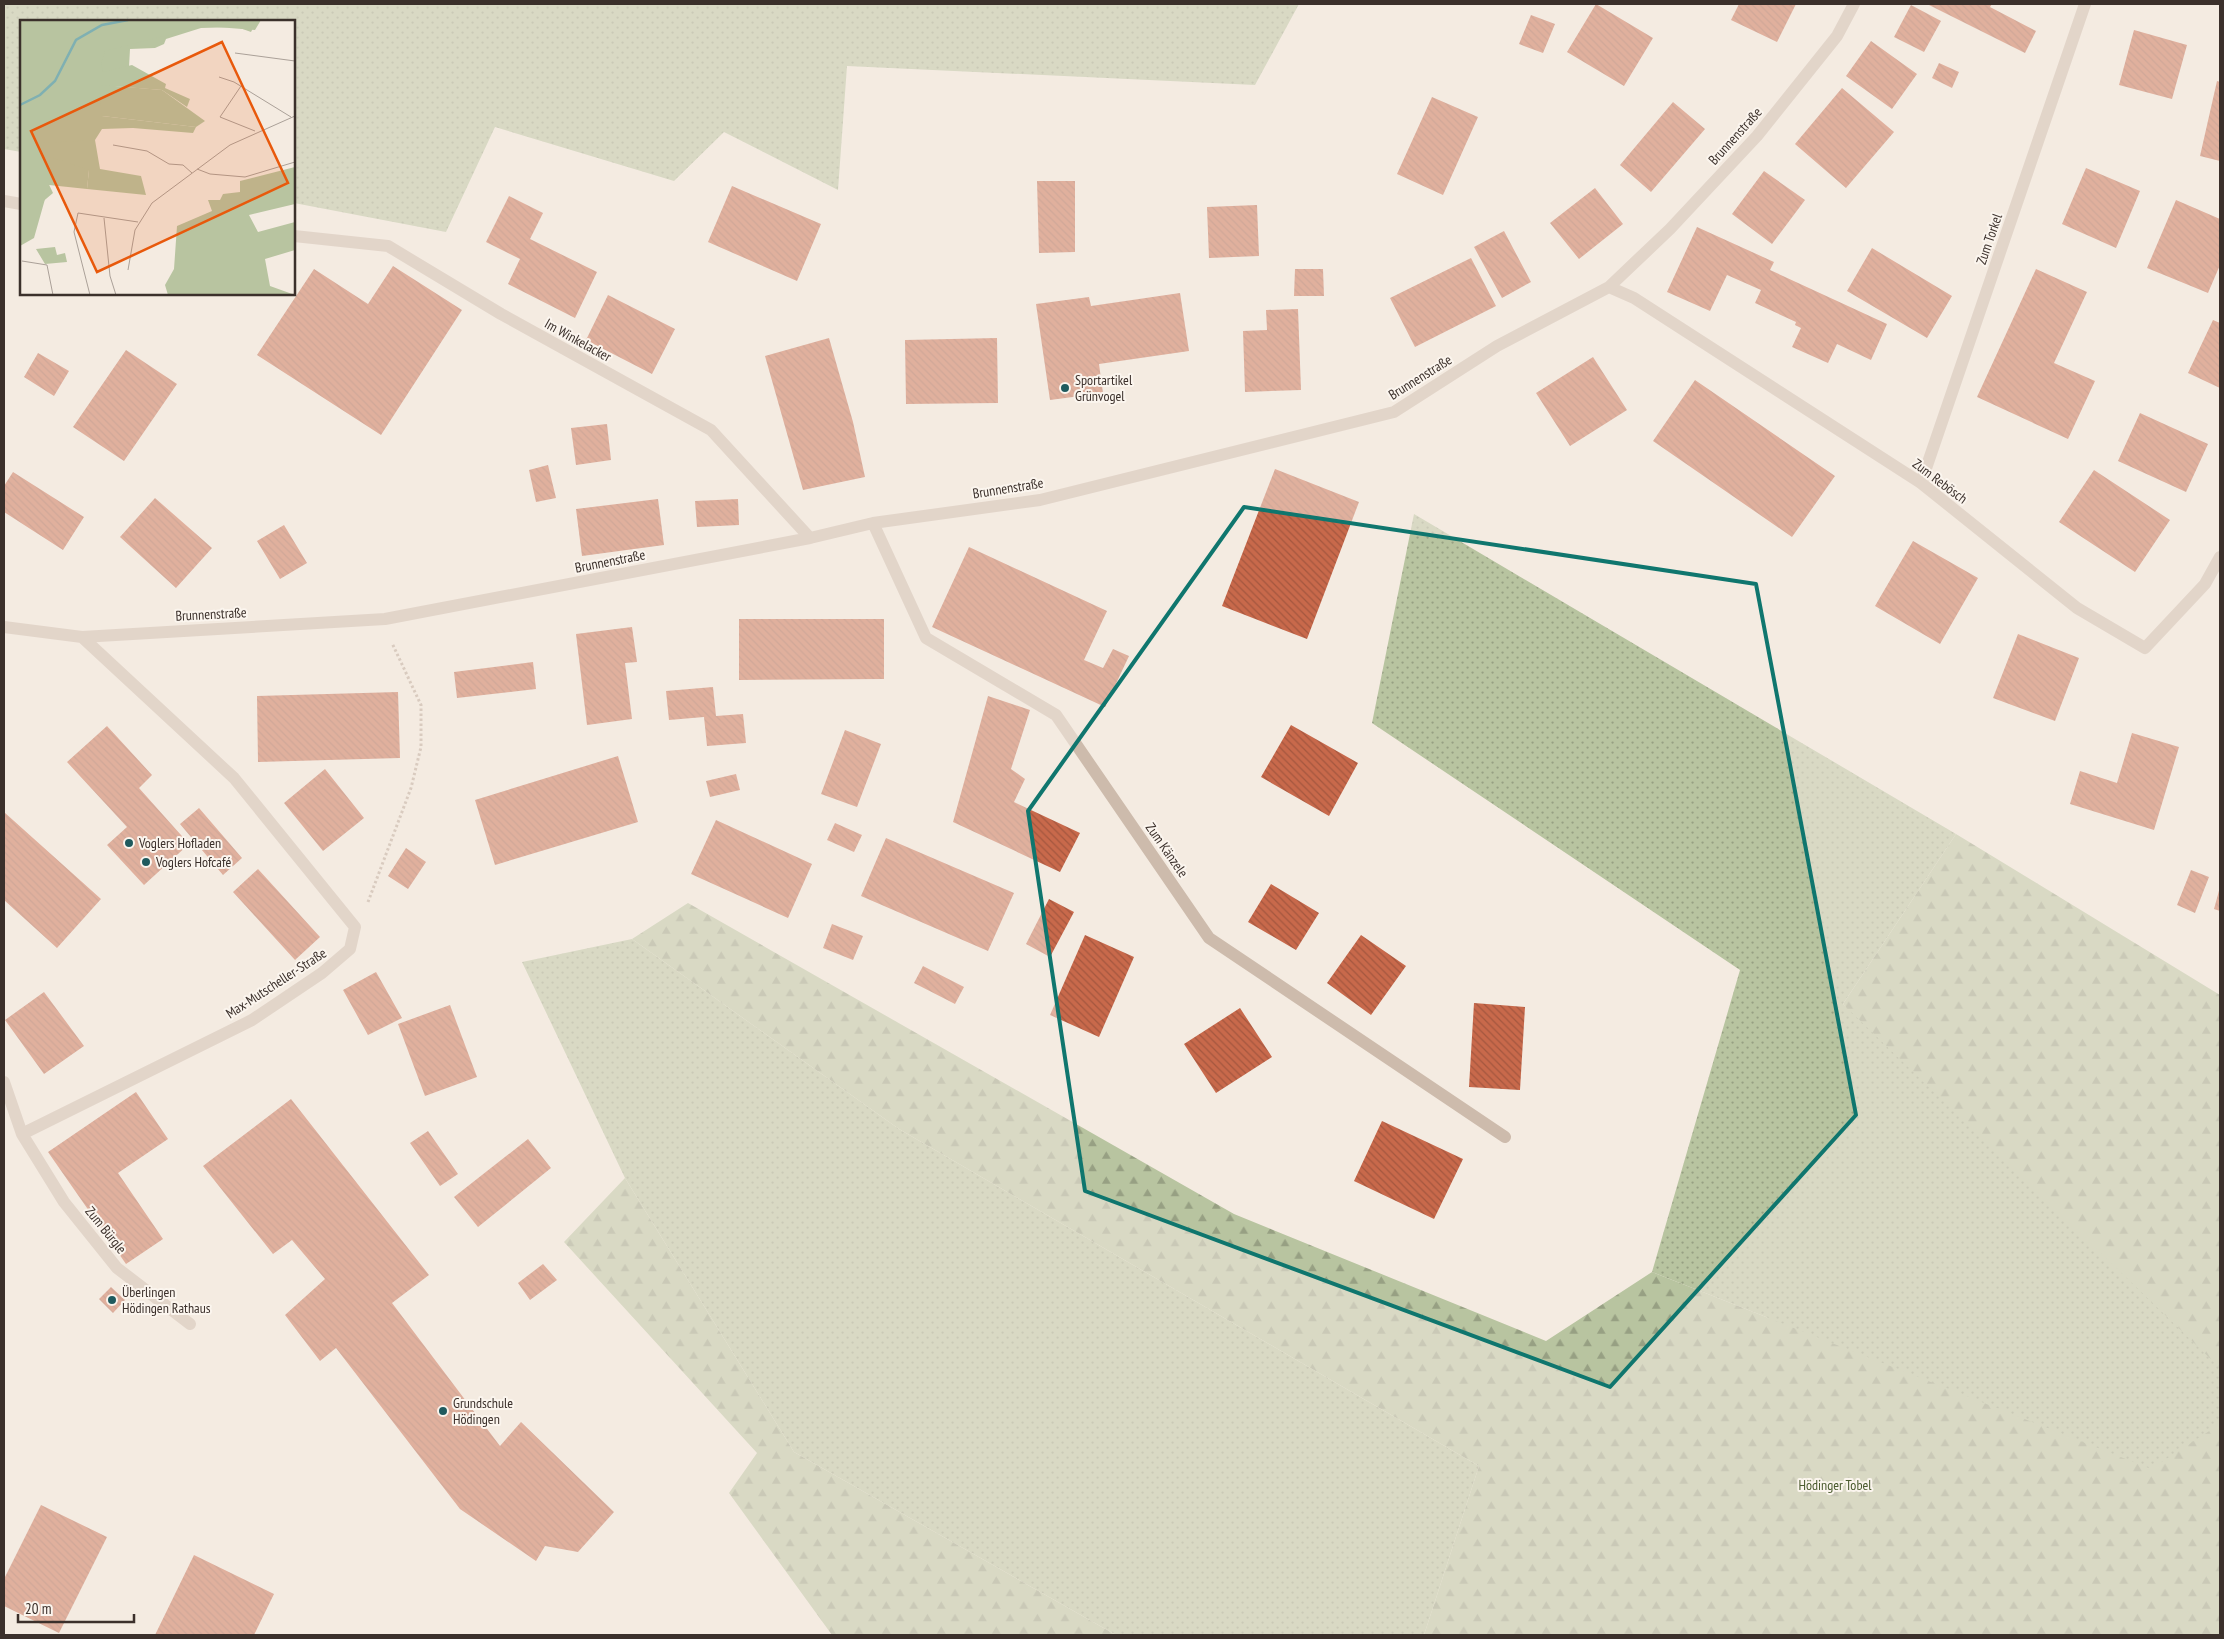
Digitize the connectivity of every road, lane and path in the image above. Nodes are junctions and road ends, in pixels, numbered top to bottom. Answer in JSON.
{"nodes":[{"id":1,"x":1854,"y":4,"type":"edge"},
{"id":2,"x":2085,"y":4,"type":"edge"},
{"id":3,"x":4,"y":201,"type":"edge"},
{"id":4,"x":20,"y":204,"type":"edge"},
{"id":5,"x":295,"y":236,"type":"edge"},
{"id":6,"x":1609,"y":287,"type":"junction"},
{"id":7,"x":1922,"y":484,"type":"junction"},
{"id":8,"x":873,"y":523,"type":"junction"},
{"id":9,"x":810,"y":538,"type":"junction"},
{"id":10,"x":2220,"y":558,"type":"edge"},
{"id":11,"x":385,"y":619,"type":"junction"},
{"id":12,"x":4,"y":627,"type":"edge"},
{"id":13,"x":82,"y":637,"type":"junction"},
{"id":14,"x":355,"y":927,"type":"junction"},
{"id":15,"x":4,"y":1082,"type":"edge"},
{"id":16,"x":22,"y":1134,"type":"junction"},
{"id":17,"x":1505,"y":1137,"type":"dead end"},
{"id":18,"x":190,"y":1324,"type":"dead end"}],
"edges":[{"from":1,"to":6,"type":"street","name":"Brunnenstraße"},
{"from":2,"to":7,"type":"street","name":"Zum Torkel"},
{"from":3,"to":4,"type":"street"},
{"from":5,"to":9,"type":"street","name":"Im Winkelacker"},
{"from":6,"to":7,"type":"street","name":"Zum Rebösch"},
{"from":6,"to":8,"type":"street","name":"Brunnenstraße"},
{"from":7,"to":10,"type":"street","name":"Zum Rebösch"},
{"from":8,"to":9,"type":"street","name":"Brunnenstraße"},
{"from":8,"to":17,"type":"street","name":"Zum Känzele"},
{"from":9,"to":11,"type":"street","name":"Brunnenstraße"},
{"from":11,"to":13,"type":"street","name":"Brunnenstraße"},
{"from":11,"to":14,"type":"path"},
{"from":12,"to":13,"type":"street","name":"Brunnenstraße"},
{"from":13,"to":14,"type":"street"},
{"from":14,"to":16,"type":"street","name":"Max-Mutscheller-Straße"},
{"from":15,"to":16,"type":"street"},
{"from":16,"to":18,"type":"street","name":"Zum Bürgle"}]}
